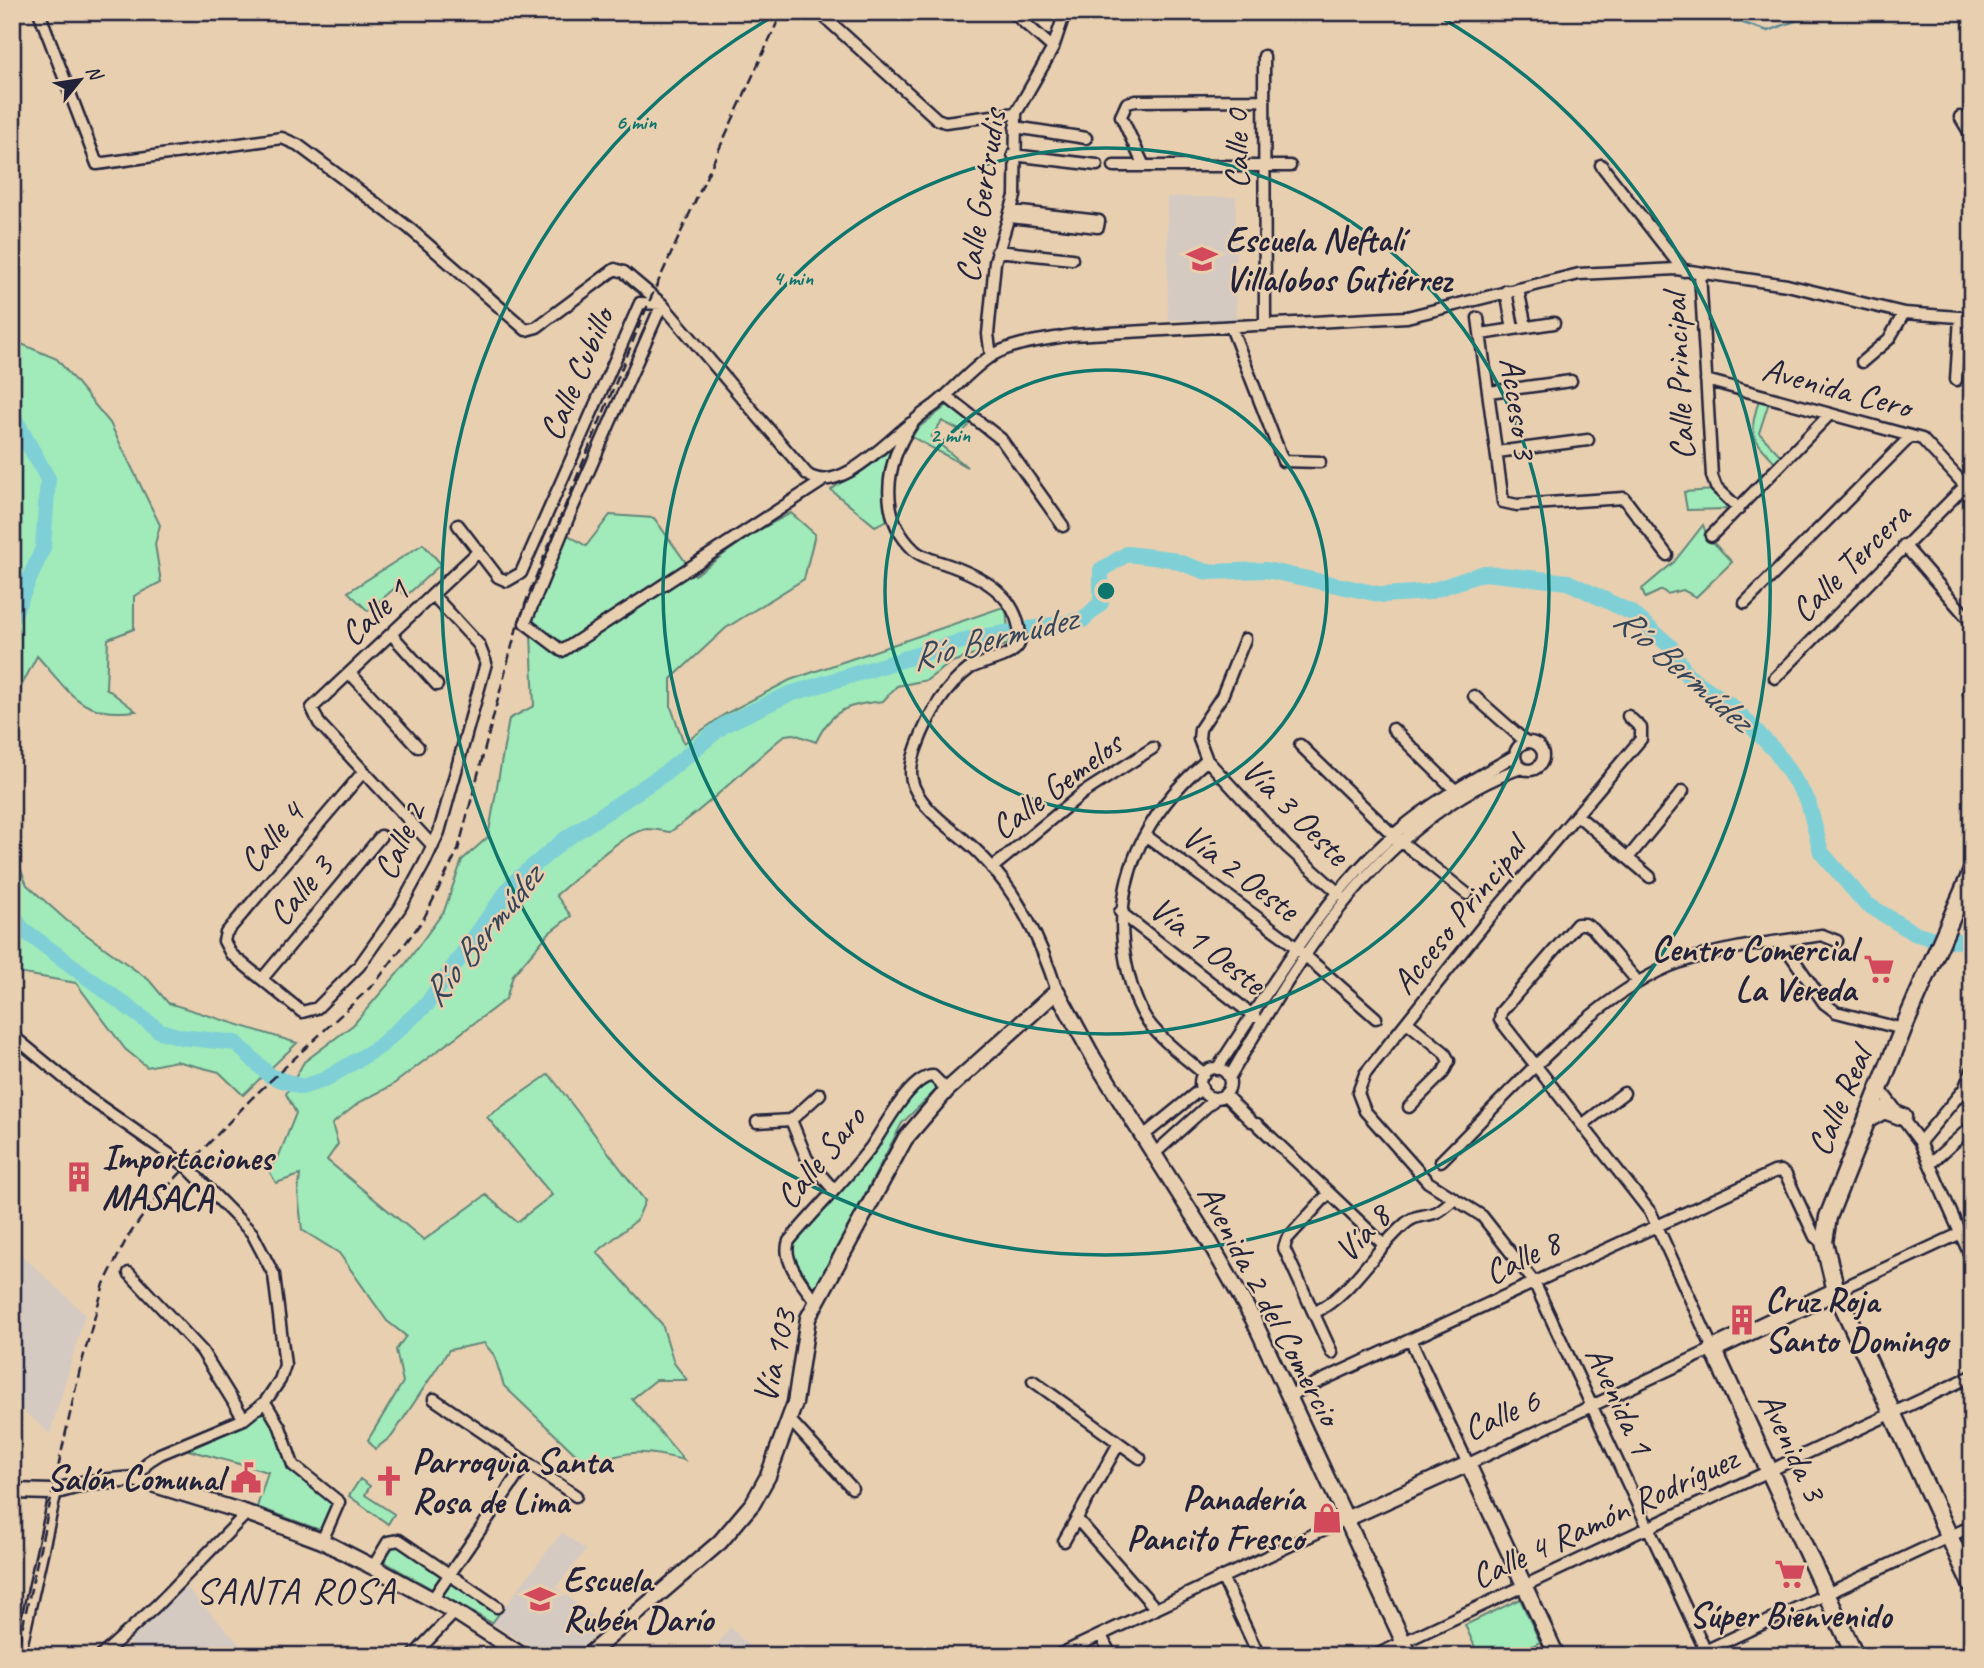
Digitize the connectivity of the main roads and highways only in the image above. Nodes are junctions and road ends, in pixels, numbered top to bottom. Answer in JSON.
{"nodes":[{"id":1,"x":1972,"y":871,"type":"edge"},
{"id":2,"x":1057,"y":991,"type":"joint"},
{"id":3,"x":1903,"y":1117,"type":"road end"},
{"id":4,"x":1868,"y":1119,"type":"junction"},
{"id":5,"x":1836,"y":1291,"type":"junction"},
{"id":6,"x":1713,"y":1349,"type":"joint"},
{"id":7,"x":12,"y":1491,"type":"edge"},
{"id":8,"x":1346,"y":1519,"type":"junction"},
{"id":9,"x":1972,"y":1586,"type":"edge"},
{"id":10,"x":1407,"y":1649,"type":"edge"},
{"id":11,"x":523,"y":1656,"type":"edge"},
{"id":12,"x":587,"y":1656,"type":"edge"},
{"id":13,"x":1557,"y":1656,"type":"edge"},
{"id":14,"x":1855,"y":1656,"type":"edge"}],
"edges":[{"from":1,"to":4,"type":"main road","name":"Calle Real"},
{"from":2,"to":8,"type":"main road","name":"Avenida 2 del Comercio"},
{"from":2,"to":12,"type":"main road","name":"Vía 103"},
{"from":3,"to":4,"type":"main road"},
{"from":4,"to":5,"type":"main road","name":"Calle Real"},
{"from":5,"to":6,"type":"main road","name":"Calle 6"},
{"from":5,"to":9,"type":"main road"},
{"from":6,"to":14,"type":"main road","name":"Avenida 3"},
{"from":7,"to":11,"type":"main road"},
{"from":8,"to":10,"type":"main road","name":"Avenida 2 del Comercio"},
{"from":8,"to":13,"type":"main road","name":"Calle 6"}]}
